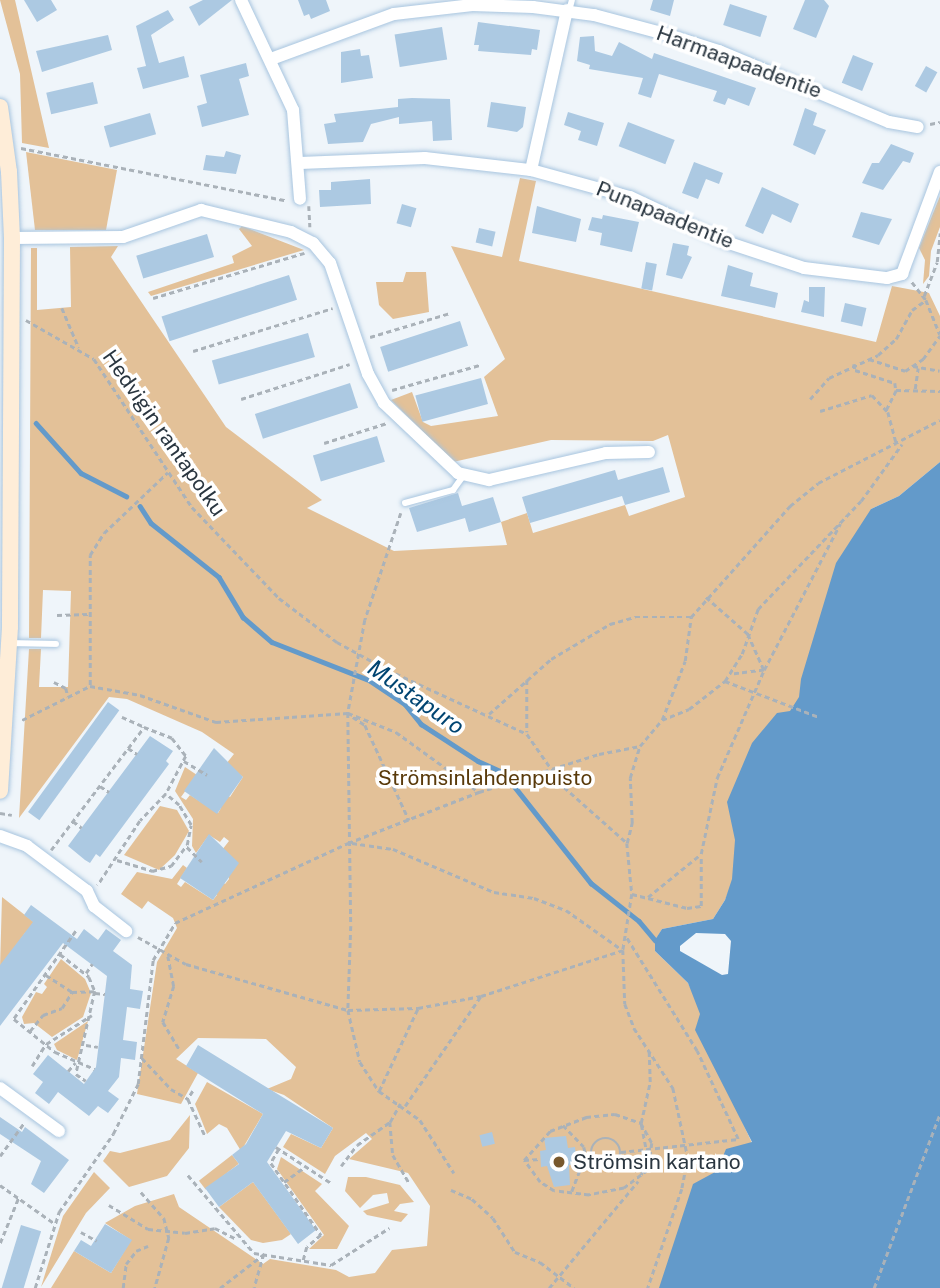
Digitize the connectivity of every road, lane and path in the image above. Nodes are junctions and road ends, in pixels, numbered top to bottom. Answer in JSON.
{"nodes":[{"id":1,"x":241,"y":0,"type":"edge"},
{"id":2,"x":569,"y":7,"type":"edge"},
{"id":3,"x":271,"y":59,"type":"junction"},
{"id":4,"x":0,"y":107,"type":"edge"},
{"id":5,"x":918,"y":127,"type":"dead end"},
{"id":6,"x":21,"y":148,"type":"dead end"},
{"id":7,"x":300,"y":163,"type":"junction"},
{"id":8,"x":531,"y":170,"type":"junction"},
{"id":9,"x":940,"y":173,"type":"edge"},
{"id":10,"x":300,"y":199,"type":"joint"},
{"id":11,"x":940,"y":233,"type":"edge"},
{"id":12,"x":12,"y":238,"type":"junction"},
{"id":13,"x":319,"y":249,"type":"junction"},
{"id":14,"x":902,"y":274,"type":"junction"},
{"id":15,"x":153,"y":298,"type":"dead end"},
{"id":16,"x":925,"y":298,"type":"junction"},
{"id":17,"x":344,"y":304,"type":"junction"},
{"id":18,"x":62,"y":308,"type":"dead end"},
{"id":19,"x":450,"y":313,"type":"dead end"},
{"id":20,"x":25,"y":320,"type":"dead end"},
{"id":21,"x":940,"y":335,"type":"edge"},
{"id":22,"x":357,"y":341,"type":"junction"},
{"id":23,"x":79,"y":348,"type":"junction"},
{"id":24,"x":192,"y":351,"type":"dead end"},
{"id":25,"x":866,"y":359,"type":"junction"},
{"id":26,"x":364,"y":360,"type":"junction"},
{"id":27,"x":853,"y":363,"type":"junction"},
{"id":28,"x":480,"y":365,"type":"dead end"},
{"id":29,"x":913,"y":366,"type":"junction"},
{"id":30,"x":918,"y":368,"type":"junction"},
{"id":31,"x":940,"y":372,"type":"edge"},
{"id":32,"x":915,"y":389,"type":"junction"},
{"id":33,"x":896,"y":390,"type":"junction"},
{"id":34,"x":940,"y":391,"type":"edge"},
{"id":35,"x":378,"y":394,"type":"junction"},
{"id":36,"x":241,"y":399,"type":"dead end"},
{"id":37,"x":810,"y":399,"type":"dead end"},
{"id":38,"x":886,"y":410,"type":"junction"},
{"id":39,"x":820,"y":411,"type":"dead end"},
{"id":40,"x":400,"y":419,"type":"junction"},
{"id":41,"x":940,"y":420,"type":"edge"},
{"id":42,"x":904,"y":441,"type":"junction"},
{"id":43,"x":324,"y":443,"type":"dead end"},
{"id":44,"x":897,"y":445,"type":"junction"},
{"id":45,"x":649,"y":452,"type":"dead end"},
{"id":46,"x":168,"y":472,"type":"junction"},
{"id":47,"x":464,"y":475,"type":"junction"},
{"id":48,"x":405,"y":503,"type":"joint"},
{"id":49,"x":840,"y":524,"type":"junction"},
{"id":50,"x":706,"y":597,"type":"junction"},
{"id":51,"x":88,"y":614,"type":"junction"},
{"id":52,"x":57,"y":615,"type":"dead end"},
{"id":53,"x":691,"y":617,"type":"junction"},
{"id":54,"x":748,"y":634,"type":"junction"},
{"id":55,"x":9,"y":643,"type":"junction"},
{"id":56,"x":56,"y":644,"type":"dead end"},
{"id":57,"x":357,"y":653,"type":"junction"},
{"id":58,"x":764,"y":670,"type":"junction"},
{"id":59,"x":729,"y":674,"type":"junction"},
{"id":60,"x":527,"y":680,"type":"junction"},
{"id":61,"x":725,"y":681,"type":"junction"},
{"id":62,"x":54,"y":682,"type":"dead end"},
{"id":63,"x":90,"y":686,"type":"junction"},
{"id":64,"x":757,"y":694,"type":"junction"},
{"id":65,"x":68,"y":697,"type":"junction"},
{"id":66,"x":348,"y":713,"type":"junction"},
{"id":67,"x":489,"y":714,"type":"junction"},
{"id":68,"x":122,"y":717,"type":"dead end"},
{"id":69,"x":818,"y":717,"type":"dead end"},
{"id":70,"x":22,"y":720,"type":"dead end"},
{"id":71,"x":662,"y":720,"type":"junction"},
{"id":72,"x":144,"y":727,"type":"junction"},
{"id":73,"x":527,"y":734,"type":"junction"},
{"id":74,"x":640,"y":746,"type":"junction"},
{"id":75,"x":128,"y":748,"type":"junction"},
{"id":76,"x":136,"y":754,"type":"dead end"},
{"id":77,"x":184,"y":761,"type":"junction"},
{"id":78,"x":550,"y":769,"type":"junction"},
{"id":79,"x":206,"y":775,"type":"dead end"},
{"id":80,"x":100,"y":786,"type":"junction"},
{"id":81,"x":0,"y":791,"type":"edge"},
{"id":82,"x":109,"y":792,"type":"dead end"},
{"id":83,"x":479,"y":792,"type":"junction"},
{"id":84,"x":166,"y":794,"type":"junction"},
{"id":85,"x":0,"y":813,"type":"edge"},
{"id":86,"x":12,"y":815,"type":"dead end"},
{"id":87,"x":409,"y":820,"type":"junction"},
{"id":88,"x":73,"y":821,"type":"junction"},
{"id":89,"x":82,"y":828,"type":"dead end"},
{"id":90,"x":0,"y":836,"type":"edge"},
{"id":91,"x":348,"y":843,"type":"junction"},
{"id":92,"x":627,"y":843,"type":"junction"},
{"id":93,"x":186,"y":846,"type":"junction"},
{"id":94,"x":51,"y":850,"type":"dead end"},
{"id":95,"x":701,"y":854,"type":"junction"},
{"id":96,"x":117,"y":860,"type":"junction"},
{"id":97,"x":202,"y":862,"type":"dead end"},
{"id":98,"x":87,"y":891,"type":"junction"},
{"id":99,"x":632,"y":894,"type":"junction"},
{"id":100,"x":648,"y":897,"type":"junction"},
{"id":101,"x":76,"y":931,"type":"dead end"},
{"id":102,"x":127,"y":931,"type":"joint"},
{"id":103,"x":626,"y":937,"type":"junction"},
{"id":104,"x":158,"y":947,"type":"junction"},
{"id":105,"x":623,"y":950,"type":"junction"},
{"id":106,"x":60,"y":954,"type":"junction"},
{"id":107,"x":168,"y":955,"type":"junction"},
{"id":108,"x":92,"y":964,"type":"dead end"},
{"id":109,"x":85,"y":974,"type":"junction"},
{"id":110,"x":46,"y":975,"type":"junction"},
{"id":111,"x":33,"y":983,"type":"dead end"},
{"id":112,"x":38,"y":986,"type":"junction"},
{"id":113,"x":72,"y":992,"type":"junction"},
{"id":114,"x":95,"y":992,"type":"junction"},
{"id":115,"x":105,"y":994,"type":"dead end"},
{"id":116,"x":481,"y":996,"type":"junction"},
{"id":117,"x":418,"y":1008,"type":"junction"},
{"id":118,"x":348,"y":1010,"type":"junction"},
{"id":119,"x":92,"y":1015,"type":"junction"},
{"id":120,"x":30,"y":1031,"type":"junction"},
{"id":121,"x":46,"y":1044,"type":"junction"},
{"id":122,"x":86,"y":1045,"type":"junction"},
{"id":123,"x":98,"y":1047,"type":"dead end"},
{"id":124,"x":649,"y":1048,"type":"junction"},
{"id":125,"x":179,"y":1049,"type":"dead end"},
{"id":126,"x":141,"y":1057,"type":"junction"},
{"id":127,"x":77,"y":1064,"type":"junction"},
{"id":128,"x":32,"y":1066,"type":"dead end"},
{"id":129,"x":95,"y":1069,"type":"dead end"},
{"id":130,"x":68,"y":1071,"type":"dead end"},
{"id":131,"x":86,"y":1081,"type":"dead end"},
{"id":132,"x":0,"y":1088,"type":"edge"},
{"id":133,"x":193,"y":1091,"type":"dead end"},
{"id":134,"x":379,"y":1091,"type":"junction"},
{"id":135,"x":188,"y":1099,"type":"junction"},
{"id":136,"x":400,"y":1104,"type":"junction"},
{"id":137,"x":405,"y":1107,"type":"junction"},
{"id":138,"x":34,"y":1113,"type":"junction"},
{"id":139,"x":940,"y":1113,"type":"edge"},
{"id":140,"x":390,"y":1122,"type":"junction"},
{"id":141,"x":641,"y":1123,"type":"junction"},
{"id":142,"x":563,"y":1125,"type":"junction"},
{"id":143,"x":59,"y":1131,"type":"dead end"},
{"id":144,"x":205,"y":1135,"type":"dead end"},
{"id":145,"x":687,"y":1146,"type":"junction"},
{"id":146,"x":647,"y":1150,"type":"junction"},
{"id":147,"x":652,"y":1150,"type":"junction"},
{"id":148,"x":621,"y":1152,"type":"junction"},
{"id":149,"x":591,"y":1154,"type":"junction"},
{"id":150,"x":586,"y":1155,"type":"junction"},
{"id":151,"x":0,"y":1156,"type":"edge"},
{"id":152,"x":576,"y":1156,"type":"dead end"},
{"id":153,"x":540,"y":1159,"type":"dead end"},
{"id":154,"x":524,"y":1160,"type":"junction"},
{"id":155,"x":341,"y":1166,"type":"dead end"},
{"id":156,"x":306,"y":1167,"type":"junction"},
{"id":157,"x":454,"y":1173,"type":"dead end"},
{"id":158,"x":188,"y":1175,"type":"dead end"},
{"id":159,"x":639,"y":1179,"type":"junction"},
{"id":160,"x":284,"y":1182,"type":"junction"},
{"id":161,"x":331,"y":1183,"type":"dead end"},
{"id":162,"x":409,"y":1183,"type":"dead end"},
{"id":163,"x":0,"y":1185,"type":"edge"},
{"id":164,"x":451,"y":1190,"type":"dead end"},
{"id":165,"x":141,"y":1192,"type":"dead end"},
{"id":166,"x":570,"y":1194,"type":"junction"},
{"id":167,"x":18,"y":1199,"type":"junction"},
{"id":168,"x":108,"y":1205,"type":"dead end"},
{"id":169,"x":55,"y":1224,"type":"junction"},
{"id":170,"x":389,"y":1228,"type":"dead end"},
{"id":171,"x":81,"y":1232,"type":"dead end"},
{"id":172,"x":168,"y":1233,"type":"junction"},
{"id":173,"x":239,"y":1239,"type":"junction"},
{"id":174,"x":97,"y":1241,"type":"dead end"},
{"id":175,"x":0,"y":1243,"type":"edge"},
{"id":176,"x":148,"y":1247,"type":"dead end"},
{"id":177,"x":264,"y":1254,"type":"junction"},
{"id":178,"x":303,"y":1262,"type":"junction"},
{"id":179,"x":556,"y":1274,"type":"junction"},
{"id":180,"x":35,"y":1288,"type":"edge"},
{"id":181,"x":123,"y":1288,"type":"edge"},
{"id":182,"x":155,"y":1288,"type":"edge"},
{"id":183,"x":220,"y":1288,"type":"edge"},
{"id":184,"x":254,"y":1288,"type":"edge"},
{"id":185,"x":549,"y":1288,"type":"edge"},
{"id":186,"x":574,"y":1288,"type":"edge"},
{"id":187,"x":648,"y":1288,"type":"edge"},
{"id":188,"x":874,"y":1288,"type":"edge"}],
"edges":[{"from":1,"to":3,"type":"street"},
{"from":2,"to":3,"type":"street","name":"Harmaapaadentie"},
{"from":2,"to":5,"type":"street","name":"Harmaapaadentie"},
{"from":2,"to":8,"type":"street"},
{"from":3,"to":7,"type":"street"},
{"from":4,"to":12,"type":"main road"},
{"from":6,"to":10,"type":"path"},
{"from":7,"to":8,"type":"street","name":"Punapaadentie"},
{"from":7,"to":10,"type":"street"},
{"from":8,"to":14,"type":"street","name":"Punapaadentie"},
{"from":9,"to":14,"type":"street"},
{"from":11,"to":16,"type":"path"},
{"from":12,"to":13,"type":"street"},
{"from":12,"to":55,"type":"main road"},
{"from":13,"to":15,"type":"path"},
{"from":13,"to":17,"type":"street"},
{"from":14,"to":16,"type":"path"},
{"from":16,"to":21,"type":"path"},
{"from":16,"to":25,"type":"path"},
{"from":17,"to":22,"type":"street"},
{"from":17,"to":24,"type":"path"},
{"from":18,"to":23,"type":"path"},
{"from":19,"to":22,"type":"path"},
{"from":20,"to":23,"type":"path","name":"Hedvigin rantapolku"},
{"from":21,"to":29,"type":"path"},
{"from":22,"to":26,"type":"street"},
{"from":23,"to":46,"type":"path","name":"Hedvigin rantapolku"},
{"from":25,"to":27,"type":"path"},
{"from":25,"to":29,"type":"path"},
{"from":26,"to":35,"type":"street"},
{"from":26,"to":36,"type":"path"},
{"from":27,"to":33,"type":"path"},
{"from":27,"to":37,"type":"path"},
{"from":28,"to":35,"type":"path"},
{"from":29,"to":30,"type":"path"},
{"from":30,"to":31,"type":"path"},
{"from":30,"to":32,"type":"path"},
{"from":32,"to":33,"type":"path"},
{"from":32,"to":34,"type":"path"},
{"from":33,"to":38,"type":"path"},
{"from":35,"to":40,"type":"street"},
{"from":38,"to":39,"type":"path"},
{"from":38,"to":44,"type":"path"},
{"from":40,"to":43,"type":"path"},
{"from":40,"to":47,"type":"street"},
{"from":41,"to":42,"type":"path"},
{"from":42,"to":44,"type":"path"},
{"from":42,"to":49,"type":"path"},
{"from":44,"to":50,"type":"path"},
{"from":45,"to":47,"type":"street"},
{"from":46,"to":51,"type":"path"},
{"from":46,"to":57,"type":"path","name":"Hedvigin rantapolku"},
{"from":47,"to":48,"type":"lane"},
{"from":48,"to":57,"type":"path"},
{"from":49,"to":54,"type":"path"},
{"from":49,"to":58,"type":"path"},
{"from":50,"to":53,"type":"path"},
{"from":50,"to":54,"type":"path"},
{"from":51,"to":52,"type":"path"},
{"from":51,"to":63,"type":"path"},
{"from":53,"to":60,"type":"path"},
{"from":53,"to":71,"type":"path"},
{"from":54,"to":58,"type":"path"},
{"from":54,"to":59,"type":"path"},
{"from":55,"to":56,"type":"lane"},
{"from":55,"to":81,"type":"main road"},
{"from":57,"to":66,"type":"path"},
{"from":57,"to":67,"type":"path","name":"Hedvigin rantapolku"},
{"from":58,"to":59,"type":"path"},
{"from":58,"to":64,"type":"path"},
{"from":59,"to":61,"type":"path"},
{"from":60,"to":67,"type":"path"},
{"from":60,"to":73,"type":"path"},
{"from":61,"to":64,"type":"path"},
{"from":61,"to":71,"type":"path"},
{"from":62,"to":65,"type":"path"},
{"from":63,"to":65,"type":"path"},
{"from":63,"to":66,"type":"path"},
{"from":64,"to":69,"type":"path"},
{"from":64,"to":95,"type":"path"},
{"from":65,"to":70,"type":"path"},
{"from":66,"to":83,"type":"path"},
{"from":66,"to":87,"type":"path"},
{"from":66,"to":91,"type":"path"},
{"from":67,"to":73,"type":"path","name":"Hedvigin rantapolku"},
{"from":68,"to":72,"type":"path"},
{"from":71,"to":74,"type":"path"},
{"from":72,"to":75,"type":"path"},
{"from":72,"to":77,"type":"path"},
{"from":73,"to":78,"type":"path","name":"Hedvigin rantapolku"},
{"from":74,"to":78,"type":"path"},
{"from":74,"to":92,"type":"path"},
{"from":75,"to":76,"type":"path"},
{"from":75,"to":80,"type":"path"},
{"from":77,"to":79,"type":"path"},
{"from":77,"to":84,"type":"path"},
{"from":78,"to":83,"type":"path"},
{"from":78,"to":92,"type":"path","name":"Hedvigin rantapolku"},
{"from":80,"to":82,"type":"path"},
{"from":80,"to":88,"type":"path"},
{"from":83,"to":87,"type":"path"},
{"from":84,"to":93,"type":"path"},
{"from":84,"to":96,"type":"path"},
{"from":85,"to":86,"type":"path"},
{"from":87,"to":91,"type":"path"},
{"from":88,"to":89,"type":"path"},
{"from":88,"to":94,"type":"path"},
{"from":90,"to":98,"type":"street"},
{"from":91,"to":104,"type":"path"},
{"from":91,"to":105,"type":"path"},
{"from":91,"to":118,"type":"path"},
{"from":92,"to":99,"type":"path"},
{"from":93,"to":96,"type":"path"},
{"from":93,"to":97,"type":"path"},
{"from":95,"to":100,"type":"path"},
{"from":95,"to":100,"type":"path"},
{"from":96,"to":98,"type":"path"},
{"from":98,"to":102,"type":"street"},
{"from":99,"to":100,"type":"path"},
{"from":99,"to":103,"type":"path"},
{"from":101,"to":106,"type":"path"},
{"from":102,"to":104,"type":"path"},
{"from":103,"to":105,"type":"path"},
{"from":103,"to":145,"type":"path"},
{"from":104,"to":107,"type":"path"},
{"from":104,"to":126,"type":"path"},
{"from":105,"to":116,"type":"path"},
{"from":105,"to":124,"type":"path"},
{"from":106,"to":109,"type":"path"},
{"from":106,"to":110,"type":"path"},
{"from":107,"to":118,"type":"path"},
{"from":107,"to":125,"type":"path"},
{"from":108,"to":109,"type":"path"},
{"from":109,"to":114,"type":"path"},
{"from":110,"to":112,"type":"path"},
{"from":110,"to":113,"type":"path"},
{"from":111,"to":112,"type":"path"},
{"from":112,"to":120,"type":"path"},
{"from":113,"to":114,"type":"path"},
{"from":113,"to":120,"type":"path"},
{"from":114,"to":115,"type":"path"},
{"from":114,"to":119,"type":"path"},
{"from":116,"to":117,"type":"path"},
{"from":116,"to":137,"type":"path"},
{"from":117,"to":118,"type":"path"},
{"from":117,"to":134,"type":"path"},
{"from":118,"to":134,"type":"path"},
{"from":119,"to":121,"type":"path"},
{"from":119,"to":122,"type":"path"},
{"from":120,"to":121,"type":"path"},
{"from":121,"to":127,"type":"path"},
{"from":121,"to":128,"type":"path"},
{"from":122,"to":123,"type":"path"},
{"from":122,"to":127,"type":"path"},
{"from":124,"to":141,"type":"path"},
{"from":124,"to":145,"type":"path"},
{"from":126,"to":135,"type":"path"},
{"from":126,"to":169,"type":"path"},
{"from":127,"to":129,"type":"path"},
{"from":127,"to":130,"type":"path"},
{"from":127,"to":131,"type":"path"},
{"from":132,"to":138,"type":"street"},
{"from":133,"to":135,"type":"path"},
{"from":134,"to":136,"type":"path"},
{"from":135,"to":144,"type":"path"},
{"from":136,"to":137,"type":"path"},
{"from":136,"to":140,"type":"path"},
{"from":137,"to":157,"type":"path"},
{"from":138,"to":143,"type":"street"},
{"from":138,"to":151,"type":"path"},
{"from":139,"to":188,"type":"path"},
{"from":140,"to":155,"type":"path"},
{"from":140,"to":162,"type":"path"},
{"from":141,"to":142,"type":"path"},
{"from":141,"to":146,"type":"path"},
{"from":141,"to":147,"type":"path"},
{"from":142,"to":150,"type":"path"},
{"from":142,"to":154,"type":"path"},
{"from":145,"to":147,"type":"path"},
{"from":145,"to":187,"type":"path"},
{"from":146,"to":147,"type":"path"},
{"from":146,"to":148,"type":"path"},
{"from":146,"to":159,"type":"path"},
{"from":147,"to":159,"type":"path"},
{"from":148,"to":149,"type":"path"},
{"from":148,"to":149,"type":"path"},
{"from":149,"to":150,"type":"path"},
{"from":150,"to":152,"type":"path"},
{"from":150,"to":166,"type":"path"},
{"from":153,"to":154,"type":"path"},
{"from":154,"to":166,"type":"path"},
{"from":156,"to":160,"type":"path"},
{"from":156,"to":160,"type":"path"},
{"from":156,"to":161,"type":"path"},
{"from":158,"to":173,"type":"path"},
{"from":159,"to":166,"type":"path"},
{"from":159,"to":179,"type":"path"},
{"from":160,"to":178,"type":"path"},
{"from":163,"to":167,"type":"path"},
{"from":164,"to":179,"type":"path"},
{"from":165,"to":172,"type":"path"},
{"from":167,"to":169,"type":"path"},
{"from":167,"to":175,"type":"path"},
{"from":168,"to":172,"type":"path"},
{"from":169,"to":180,"type":"path"},
{"from":170,"to":178,"type":"path"},
{"from":171,"to":174,"type":"path"},
{"from":172,"to":173,"type":"path"},
{"from":172,"to":182,"type":"path"},
{"from":173,"to":177,"type":"path"},
{"from":176,"to":181,"type":"path"},
{"from":177,"to":178,"type":"path"},
{"from":177,"to":183,"type":"path"},
{"from":177,"to":184,"type":"path"},
{"from":179,"to":185,"type":"path"},
{"from":179,"to":186,"type":"path"}]}
